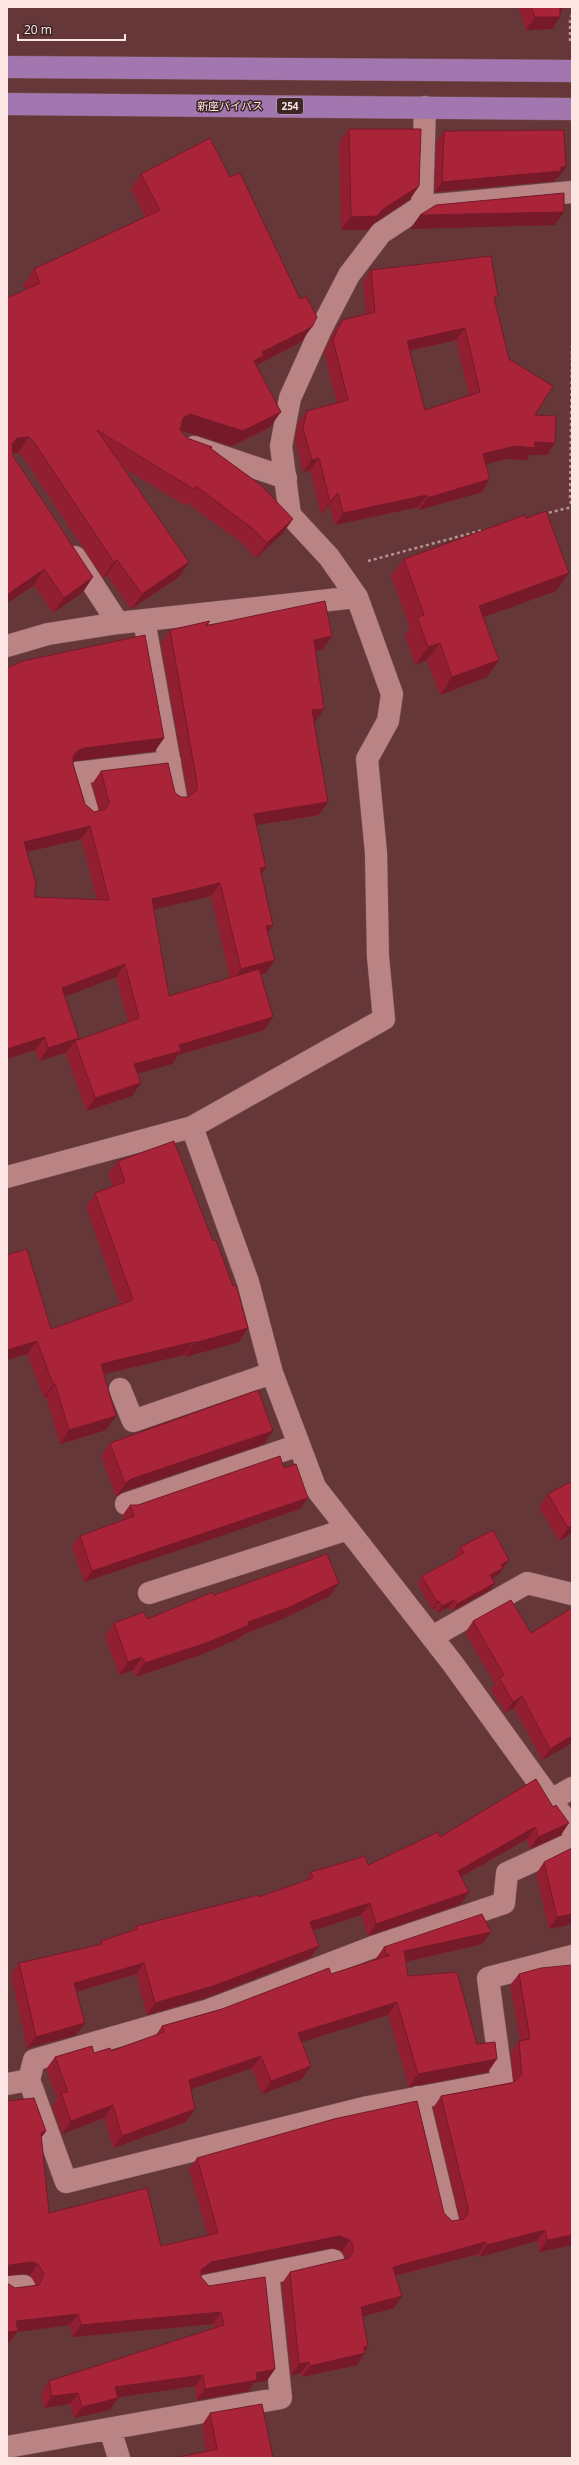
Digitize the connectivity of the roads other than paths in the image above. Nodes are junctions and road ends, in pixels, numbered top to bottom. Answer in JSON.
{"nodes":[{"id":1,"x":7,"y":67,"type":"edge"},
{"id":2,"x":572,"y":71,"type":"edge"},
{"id":3,"x":7,"y":104,"type":"edge"},
{"id":4,"x":425,"y":107,"type":"junction"},
{"id":5,"x":572,"y":109,"type":"edge"},
{"id":6,"x":572,"y":192,"type":"edge"},
{"id":7,"x":422,"y":206,"type":"junction"},
{"id":8,"x":181,"y":442,"type":"edge"},
{"id":9,"x":286,"y":478,"type":"junction"},
{"id":10,"x":61,"y":537,"type":"edge"},
{"id":11,"x":357,"y":597,"type":"junction"},
{"id":12,"x":144,"y":620,"type":"junction"},
{"id":13,"x":118,"y":623,"type":"junction"},
{"id":14,"x":7,"y":646,"type":"edge"},
{"id":15,"x":170,"y":762,"type":"junction"},
{"id":16,"x":176,"y":798,"type":"edge"},
{"id":17,"x":88,"y":813,"type":"edge"},
{"id":18,"x":192,"y":1127,"type":"junction"},
{"id":19,"x":7,"y":1177,"type":"edge"},
{"id":20,"x":272,"y":1373,"type":"junction"},
{"id":21,"x":120,"y":1389,"type":"dead end"},
{"id":22,"x":299,"y":1445,"type":"junction"},
{"id":23,"x":126,"y":1504,"type":"dead end"},
{"id":24,"x":348,"y":1529,"type":"junction"},
{"id":25,"x":150,"y":1593,"type":"dead end"},
{"id":26,"x":572,"y":1594,"type":"edge"},
{"id":27,"x":432,"y":1637,"type":"junction"},
{"id":28,"x":572,"y":1788,"type":"edge"},
{"id":29,"x":551,"y":1800,"type":"junction"},
{"id":30,"x":572,"y":1829,"type":"edge"},
{"id":31,"x":572,"y":1842,"type":"edge"},
{"id":32,"x":572,"y":1956,"type":"edge"},
{"id":33,"x":29,"y":2080,"type":"junction"},
{"id":34,"x":7,"y":2084,"type":"edge"},
{"id":35,"x":418,"y":2097,"type":"junction"},
{"id":36,"x":448,"y":2221,"type":"edge"},
{"id":37,"x":333,"y":2260,"type":"edge"},
{"id":38,"x":268,"y":2273,"type":"junction"},
{"id":39,"x":205,"y":2286,"type":"edge"},
{"id":40,"x":110,"y":2429,"type":"junction"},
{"id":41,"x":7,"y":2447,"type":"edge"},
{"id":42,"x":119,"y":2458,"type":"edge"}],
"edges":[{"from":1,"to":2,"type":"highway"},
{"from":3,"to":4,"type":"highway","name":"新座バイパス","number":"254"},
{"from":4,"to":5,"type":"highway","name":"新座バイパス","number":"254"},
{"from":4,"to":7,"type":"street"},
{"from":6,"to":7,"type":"street"},
{"from":7,"to":9,"type":"street"},
{"from":8,"to":9,"type":"street"},
{"from":9,"to":11,"type":"street"},
{"from":10,"to":13,"type":"street"},
{"from":11,"to":12,"type":"street"},
{"from":11,"to":18,"type":"street"},
{"from":12,"to":13,"type":"street"},
{"from":12,"to":15,"type":"street"},
{"from":13,"to":14,"type":"street"},
{"from":15,"to":16,"type":"street"},
{"from":15,"to":17,"type":"street"},
{"from":18,"to":19,"type":"street"},
{"from":18,"to":20,"type":"street"},
{"from":20,"to":21,"type":"street"},
{"from":20,"to":22,"type":"street"},
{"from":22,"to":23,"type":"street"},
{"from":22,"to":24,"type":"street"},
{"from":24,"to":25,"type":"street"},
{"from":24,"to":27,"type":"street"},
{"from":26,"to":27,"type":"street"},
{"from":27,"to":29,"type":"street"},
{"from":28,"to":29,"type":"street"},
{"from":29,"to":30,"type":"street"},
{"from":31,"to":33,"type":"street"},
{"from":32,"to":35,"type":"street"},
{"from":33,"to":34,"type":"street"},
{"from":33,"to":35,"type":"street"},
{"from":35,"to":36,"type":"street"},
{"from":37,"to":38,"type":"street"},
{"from":38,"to":39,"type":"street"},
{"from":38,"to":40,"type":"street"},
{"from":40,"to":41,"type":"street"},
{"from":40,"to":42,"type":"street"}]}
